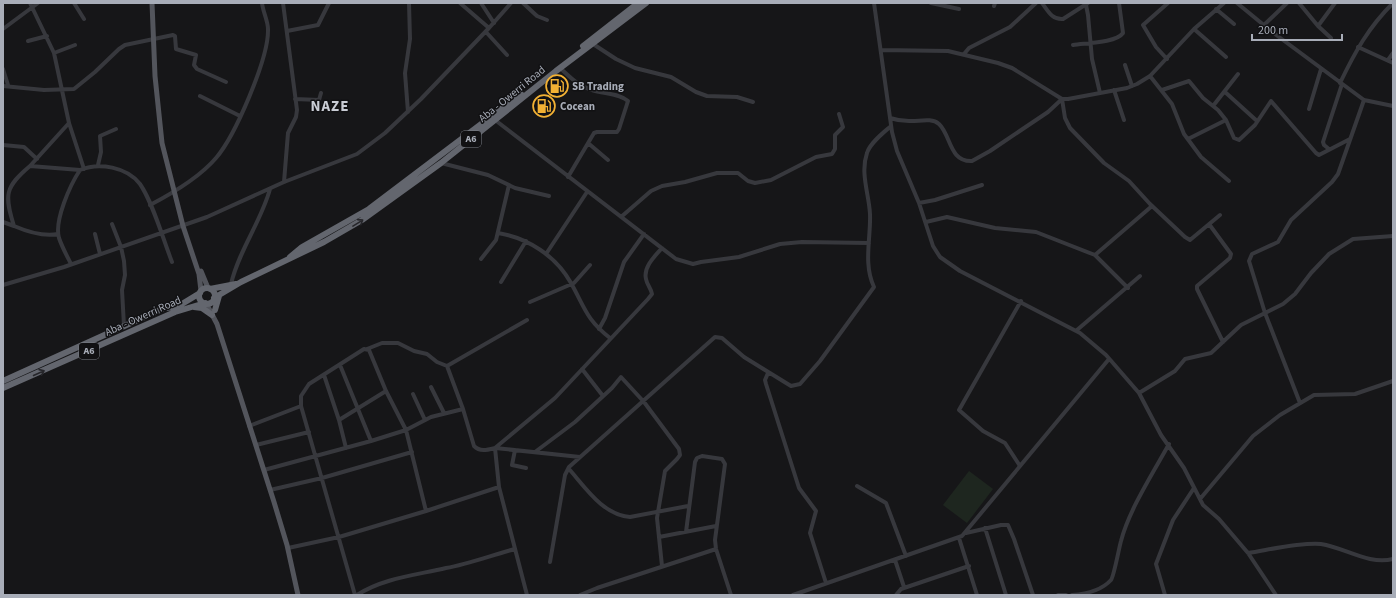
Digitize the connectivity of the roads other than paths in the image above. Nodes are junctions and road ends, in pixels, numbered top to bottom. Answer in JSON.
{"nodes":[{"id":1,"x":38,"y":3,"type":"edge"},
{"id":2,"x":74,"y":3,"type":"edge"},
{"id":3,"x":152,"y":3,"type":"edge"},
{"id":4,"x":262,"y":3,"type":"edge"},
{"id":5,"x":283,"y":3,"type":"edge"},
{"id":6,"x":329,"y":3,"type":"edge"},
{"id":7,"x":408,"y":3,"type":"edge"},
{"id":8,"x":460,"y":3,"type":"edge"},
{"id":9,"x":481,"y":3,"type":"edge"},
{"id":10,"x":511,"y":3,"type":"edge"},
{"id":11,"x":523,"y":3,"type":"edge"},
{"id":12,"x":638,"y":3,"type":"edge"},
{"id":13,"x":646,"y":3,"type":"edge"},
{"id":14,"x":874,"y":3,"type":"edge"},
{"id":15,"x":931,"y":3,"type":"edge"},
{"id":16,"x":1036,"y":3,"type":"edge"},
{"id":17,"x":1042,"y":3,"type":"edge"},
{"id":18,"x":1119,"y":3,"type":"edge"},
{"id":19,"x":1224,"y":3,"type":"edge"},
{"id":20,"x":1237,"y":3,"type":"edge"},
{"id":21,"x":1287,"y":3,"type":"edge"},
{"id":22,"x":1298,"y":3,"type":"edge"},
{"id":23,"x":1335,"y":3,"type":"edge"},
{"id":24,"x":1393,"y":3,"type":"edge"},
{"id":25,"x":31,"y":4,"type":"edge"},
{"id":26,"x":1087,"y":4,"type":"edge"},
{"id":27,"x":1168,"y":4,"type":"edge"},
{"id":28,"x":959,"y":9,"type":"dead end"},
{"id":29,"x":1216,"y":9,"type":"junction"},
{"id":30,"x":84,"y":19,"type":"dead end"},
{"id":31,"x":548,"y":20,"type":"dead end"},
{"id":32,"x":494,"y":23,"type":"junction"},
{"id":33,"x":1234,"y":24,"type":"dead end"},
{"id":34,"x":1264,"y":25,"type":"junction"},
{"id":35,"x":1318,"y":26,"type":"junction"},
{"id":36,"x":3,"y":29,"type":"edge"},
{"id":37,"x":488,"y":30,"type":"junction"},
{"id":38,"x":1194,"y":30,"type":"junction"},
{"id":39,"x":287,"y":31,"type":"junction"},
{"id":40,"x":47,"y":36,"type":"junction"},
{"id":41,"x":1331,"y":38,"type":"dead end"},
{"id":42,"x":153,"y":39,"type":"junction"},
{"id":43,"x":28,"y":41,"type":"dead end"},
{"id":44,"x":1090,"y":42,"type":"junction"},
{"id":45,"x":593,"y":44,"type":"junction"},
{"id":46,"x":75,"y":45,"type":"dead end"},
{"id":47,"x":1072,"y":45,"type":"dead end"},
{"id":48,"x":1358,"y":47,"type":"junction"},
{"id":49,"x":881,"y":50,"type":"junction"},
{"id":50,"x":54,"y":53,"type":"junction"},
{"id":51,"x":1393,"y":53,"type":"edge"},
{"id":52,"x":964,"y":54,"type":"junction"},
{"id":53,"x":507,"y":55,"type":"dead end"},
{"id":54,"x":1226,"y":57,"type":"dead end"},
{"id":55,"x":1167,"y":59,"type":"junction"},
{"id":56,"x":1388,"y":60,"type":"junction"},
{"id":57,"x":1393,"y":63,"type":"edge"},
{"id":58,"x":1125,"y":66,"type":"dead end"},
{"id":59,"x":560,"y":68,"type":"junction"},
{"id":60,"x":3,"y":69,"type":"edge"},
{"id":61,"x":1321,"y":69,"type":"junction"},
{"id":62,"x":1238,"y":74,"type":"dead end"},
{"id":63,"x":1150,"y":76,"type":"junction"},
{"id":64,"x":226,"y":82,"type":"dead end"},
{"id":65,"x":1341,"y":84,"type":"junction"},
{"id":66,"x":5,"y":85,"type":"edge"},
{"id":67,"x":1132,"y":86,"type":"junction"},
{"id":68,"x":1114,"y":90,"type":"junction"},
{"id":69,"x":1162,"y":90,"type":"junction"},
{"id":70,"x":62,"y":91,"type":"junction"},
{"id":71,"x":1225,"y":92,"type":"junction"},
{"id":72,"x":321,"y":93,"type":"dead end"},
{"id":73,"x":1100,"y":93,"type":"junction"},
{"id":74,"x":200,"y":96,"type":"dead end"},
{"id":75,"x":295,"y":99,"type":"junction"},
{"id":76,"x":1062,"y":99,"type":"junction"},
{"id":77,"x":1364,"y":100,"type":"junction"},
{"id":78,"x":753,"y":102,"type":"dead end"},
{"id":79,"x":1213,"y":106,"type":"junction"},
{"id":80,"x":1393,"y":106,"type":"edge"},
{"id":81,"x":1309,"y":109,"type":"dead end"},
{"id":82,"x":408,"y":112,"type":"junction"},
{"id":83,"x":839,"y":114,"type":"dead end"},
{"id":84,"x":240,"y":116,"type":"junction"},
{"id":85,"x":890,"y":118,"type":"junction"},
{"id":86,"x":495,"y":120,"type":"junction"},
{"id":87,"x":1124,"y":120,"type":"dead end"},
{"id":88,"x":1226,"y":120,"type":"junction"},
{"id":89,"x":1257,"y":121,"type":"junction"},
{"id":90,"x":69,"y":123,"type":"junction"},
{"id":91,"x":891,"y":126,"type":"junction"},
{"id":92,"x":116,"y":129,"type":"dead end"},
{"id":93,"x":1188,"y":139,"type":"junction"},
{"id":94,"x":1350,"y":139,"type":"junction"},
{"id":95,"x":588,"y":143,"type":"junction"},
{"id":96,"x":3,"y":145,"type":"edge"},
{"id":97,"x":1329,"y":149,"type":"junction"},
{"id":98,"x":37,"y":159,"type":"junction"},
{"id":99,"x":608,"y":160,"type":"dead end"},
{"id":100,"x":441,"y":163,"type":"junction"},
{"id":101,"x":98,"y":165,"type":"junction"},
{"id":102,"x":30,"y":166,"type":"junction"},
{"id":103,"x":82,"y":169,"type":"junction"},
{"id":104,"x":568,"y":177,"type":"junction"},
{"id":105,"x":1229,"y":181,"type":"dead end"},
{"id":106,"x":284,"y":182,"type":"junction"},
{"id":107,"x":509,"y":185,"type":"junction"},
{"id":108,"x":982,"y":185,"type":"dead end"},
{"id":109,"x":270,"y":189,"type":"junction"},
{"id":110,"x":173,"y":191,"type":"junction"},
{"id":111,"x":587,"y":192,"type":"junction"},
{"id":112,"x":549,"y":196,"type":"dead end"},
{"id":113,"x":919,"y":203,"type":"junction"},
{"id":114,"x":150,"y":205,"type":"junction"},
{"id":115,"x":1152,"y":206,"type":"junction"},
{"id":116,"x":1220,"y":215,"type":"dead end"},
{"id":117,"x":621,"y":217,"type":"junction"},
{"id":118,"x":3,"y":222,"type":"edge"},
{"id":119,"x":926,"y":222,"type":"junction"},
{"id":120,"x":112,"y":224,"type":"dead end"},
{"id":121,"x":1209,"y":224,"type":"junction"},
{"id":122,"x":14,"y":226,"type":"junction"},
{"id":123,"x":183,"y":226,"type":"junction"},
{"id":124,"x":161,"y":233,"type":"junction"},
{"id":125,"x":498,"y":233,"type":"junction"},
{"id":126,"x":58,"y":234,"type":"junction"},
{"id":127,"x":95,"y":234,"type":"dead end"},
{"id":128,"x":644,"y":234,"type":"junction"},
{"id":129,"x":1393,"y":236,"type":"edge"},
{"id":130,"x":526,"y":241,"type":"junction"},
{"id":131,"x":869,"y":243,"type":"junction"},
{"id":132,"x":121,"y":247,"type":"junction"},
{"id":133,"x":662,"y":248,"type":"junction"},
{"id":134,"x":100,"y":254,"type":"junction"},
{"id":135,"x":546,"y":254,"type":"junction"},
{"id":136,"x":192,"y":256,"type":"junction"},
{"id":137,"x":1095,"y":256,"type":"junction"},
{"id":138,"x":482,"y":259,"type":"dead end"},
{"id":139,"x":286,"y":261,"type":"junction"},
{"id":140,"x":172,"y":262,"type":"dead end"},
{"id":141,"x":71,"y":264,"type":"junction"},
{"id":142,"x":590,"y":265,"type":"dead end"},
{"id":143,"x":1140,"y":276,"type":"dead end"},
{"id":144,"x":242,"y":282,"type":"junction"},
{"id":145,"x":501,"y":282,"type":"dead end"},
{"id":146,"x":231,"y":284,"type":"junction"},
{"id":147,"x":572,"y":284,"type":"junction"},
{"id":148,"x":3,"y":285,"type":"edge"},
{"id":149,"x":209,"y":288,"type":"junction"},
{"id":150,"x":1128,"y":288,"type":"junction"},
{"id":151,"x":201,"y":292,"type":"junction"},
{"id":152,"x":216,"y":298,"type":"junction"},
{"id":153,"x":1021,"y":301,"type":"junction"},
{"id":154,"x":530,"y":302,"type":"dead end"},
{"id":155,"x":205,"y":303,"type":"junction"},
{"id":156,"x":189,"y":307,"type":"junction"},
{"id":157,"x":214,"y":312,"type":"junction"},
{"id":158,"x":1266,"y":313,"type":"junction"},
{"id":159,"x":527,"y":320,"type":"dead end"},
{"id":160,"x":124,"y":326,"type":"junction"},
{"id":161,"x":599,"y":329,"type":"junction"},
{"id":162,"x":1077,"y":330,"type":"junction"},
{"id":163,"x":610,"y":338,"type":"junction"},
{"id":164,"x":1223,"y":342,"type":"junction"},
{"id":165,"x":367,"y":349,"type":"junction"},
{"id":166,"x":1109,"y":359,"type":"junction"},
{"id":167,"x":340,"y":365,"type":"junction"},
{"id":168,"x":447,"y":366,"type":"junction"},
{"id":169,"x":582,"y":369,"type":"junction"},
{"id":170,"x":768,"y":373,"type":"junction"},
{"id":171,"x":324,"y":375,"type":"junction"},
{"id":172,"x":3,"y":381,"type":"edge"},
{"id":173,"x":1393,"y":381,"type":"edge"},
{"id":174,"x":431,"y":387,"type":"dead end"},
{"id":175,"x":3,"y":388,"type":"edge"},
{"id":176,"x":386,"y":391,"type":"junction"},
{"id":177,"x":1139,"y":393,"type":"junction"},
{"id":178,"x":412,"y":394,"type":"dead end"},
{"id":179,"x":602,"y":396,"type":"junction"},
{"id":180,"x":644,"y":402,"type":"junction"},
{"id":181,"x":1300,"y":403,"type":"junction"},
{"id":182,"x":301,"y":406,"type":"junction"},
{"id":183,"x":359,"y":409,"type":"junction"},
{"id":184,"x":463,"y":409,"type":"junction"},
{"id":185,"x":444,"y":414,"type":"junction"},
{"id":186,"x":339,"y":420,"type":"junction"},
{"id":187,"x":425,"y":420,"type":"junction"},
{"id":188,"x":249,"y":426,"type":"junction"},
{"id":189,"x":406,"y":430,"type":"junction"},
{"id":190,"x":309,"y":432,"type":"junction"},
{"id":191,"x":371,"y":441,"type":"junction"},
{"id":192,"x":1169,"y":444,"type":"junction"},
{"id":193,"x":256,"y":445,"type":"junction"},
{"id":194,"x":346,"y":448,"type":"junction"},
{"id":195,"x":495,"y":448,"type":"junction"},
{"id":196,"x":515,"y":450,"type":"junction"},
{"id":197,"x":412,"y":452,"type":"junction"},
{"id":198,"x":535,"y":452,"type":"junction"},
{"id":199,"x":316,"y":456,"type":"junction"},
{"id":200,"x":580,"y":457,"type":"junction"},
{"id":201,"x":1020,"y":466,"type":"junction"},
{"id":202,"x":526,"y":468,"type":"dead end"},
{"id":203,"x":569,"y":469,"type":"junction"},
{"id":204,"x":264,"y":470,"type":"junction"},
{"id":205,"x":322,"y":478,"type":"junction"},
{"id":206,"x":857,"y":486,"type":"dead end"},
{"id":207,"x":499,"y":487,"type":"junction"},
{"id":208,"x":1194,"y":488,"type":"junction"},
{"id":209,"x":270,"y":490,"type":"junction"},
{"id":210,"x":1200,"y":499,"type":"junction"},
{"id":211,"x":688,"y":506,"type":"junction"},
{"id":212,"x":426,"y":511,"type":"junction"},
{"id":213,"x":658,"y":511,"type":"junction"},
{"id":214,"x":716,"y":526,"type":"junction"},
{"id":215,"x":985,"y":528,"type":"junction"},
{"id":216,"x":686,"y":532,"type":"junction"},
{"id":217,"x":966,"y":533,"type":"junction"},
{"id":218,"x":339,"y":537,"type":"junction"},
{"id":219,"x":659,"y":537,"type":"junction"},
{"id":220,"x":959,"y":538,"type":"junction"},
{"id":221,"x":288,"y":548,"type":"junction"},
{"id":222,"x":515,"y":548,"type":"junction"},
{"id":223,"x":716,"y":549,"type":"junction"},
{"id":224,"x":1248,"y":554,"type":"junction"},
{"id":225,"x":906,"y":556,"type":"junction"},
{"id":226,"x":1393,"y":559,"type":"edge"},
{"id":227,"x":895,"y":560,"type":"junction"},
{"id":228,"x":550,"y":562,"type":"dead end"},
{"id":229,"x":662,"y":566,"type":"junction"},
{"id":230,"x":969,"y":566,"type":"junction"},
{"id":231,"x":826,"y":583,"type":"junction"},
{"id":232,"x":904,"y":587,"type":"junction"},
{"id":233,"x":298,"y":595,"type":"edge"},
{"id":234,"x":356,"y":595,"type":"edge"},
{"id":235,"x":527,"y":595,"type":"edge"},
{"id":236,"x":580,"y":595,"type":"edge"},
{"id":237,"x":731,"y":595,"type":"edge"},
{"id":238,"x":792,"y":595,"type":"edge"},
{"id":239,"x":896,"y":595,"type":"edge"},
{"id":240,"x":977,"y":595,"type":"edge"},
{"id":241,"x":1006,"y":595,"type":"edge"},
{"id":242,"x":1033,"y":595,"type":"edge"},
{"id":243,"x":1058,"y":595,"type":"edge"},
{"id":244,"x":1066,"y":595,"type":"edge"},
{"id":245,"x":1072,"y":595,"type":"edge"},
{"id":246,"x":1165,"y":595,"type":"edge"},
{"id":247,"x":1276,"y":595,"type":"edge"}],
"edges":[{"from":1,"to":25,"type":"street"},
{"from":2,"to":30,"type":"street"},
{"from":3,"to":42,"type":"main road"},
{"from":4,"to":84,"type":"street"},
{"from":5,"to":39,"type":"street"},
{"from":6,"to":39,"type":"street"},
{"from":7,"to":82,"type":"street"},
{"from":8,"to":37,"type":"street"},
{"from":9,"to":32,"type":"street"},
{"from":10,"to":32,"type":"street"},
{"from":11,"to":31,"type":"street"},
{"from":12,"to":139,"type":"highway","name":"Aba - Owerri Road","number":"A6"},
{"from":13,"to":45,"type":"highway","name":"Aba - Owerri Road","number":"A6"},
{"from":14,"to":49,"type":"street"},
{"from":15,"to":28,"type":"street"},
{"from":16,"to":52,"type":"street"},
{"from":17,"to":26,"type":"street"},
{"from":18,"to":44,"type":"street"},
{"from":19,"to":29,"type":"street"},
{"from":20,"to":34,"type":"street"},
{"from":21,"to":34,"type":"street"},
{"from":22,"to":35,"type":"street"},
{"from":23,"to":35,"type":"street"},
{"from":24,"to":48,"type":"street"},
{"from":25,"to":36,"type":"street"},
{"from":25,"to":40,"type":"street"},
{"from":26,"to":44,"type":"street"},
{"from":27,"to":55,"type":"street"},
{"from":29,"to":33,"type":"street"},
{"from":29,"to":38,"type":"street"},
{"from":32,"to":37,"type":"street"},
{"from":34,"to":61,"type":"street"},
{"from":35,"to":41,"type":"street"},
{"from":37,"to":53,"type":"street"},
{"from":37,"to":82,"type":"street"},
{"from":38,"to":54,"type":"street"},
{"from":38,"to":55,"type":"street"},
{"from":39,"to":75,"type":"street"},
{"from":40,"to":43,"type":"street"},
{"from":40,"to":50,"type":"street"},
{"from":42,"to":64,"type":"street"},
{"from":42,"to":70,"type":"street"},
{"from":42,"to":110,"type":"main road"},
{"from":44,"to":47,"type":"street"},
{"from":44,"to":73,"type":"street"},
{"from":45,"to":59,"type":"highway","name":"Aba - Owerri Road","number":"A6"},
{"from":45,"to":78,"type":"street"},
{"from":46,"to":50,"type":"street"},
{"from":48,"to":56,"type":"street"},
{"from":48,"to":65,"type":"street"},
{"from":49,"to":52,"type":"street"},
{"from":49,"to":85,"type":"street"},
{"from":50,"to":70,"type":"street"},
{"from":51,"to":56,"type":"street"},
{"from":52,"to":76,"type":"street"},
{"from":55,"to":63,"type":"street"},
{"from":56,"to":57,"type":"street"},
{"from":58,"to":67,"type":"street"},
{"from":59,"to":86,"type":"highway","name":"Aba - Owerri Road","number":"A6"},
{"from":59,"to":95,"type":"street"},
{"from":60,"to":66,"type":"street"},
{"from":61,"to":65,"type":"street"},
{"from":61,"to":81,"type":"street"},
{"from":62,"to":71,"type":"street"},
{"from":63,"to":67,"type":"street"},
{"from":63,"to":69,"type":"street"},
{"from":65,"to":77,"type":"street"},
{"from":65,"to":97,"type":"street"},
{"from":66,"to":70,"type":"street"},
{"from":67,"to":68,"type":"street"},
{"from":68,"to":73,"type":"street"},
{"from":68,"to":87,"type":"street"},
{"from":69,"to":79,"type":"street"},
{"from":69,"to":93,"type":"street"},
{"from":70,"to":90,"type":"street"},
{"from":71,"to":79,"type":"street"},
{"from":71,"to":89,"type":"street"},
{"from":72,"to":75,"type":"street"},
{"from":73,"to":76,"type":"street"},
{"from":74,"to":84,"type":"street"},
{"from":75,"to":106,"type":"street"},
{"from":76,"to":85,"type":"street"},
{"from":76,"to":115,"type":"street"},
{"from":77,"to":80,"type":"street"},
{"from":77,"to":94,"type":"street"},
{"from":79,"to":88,"type":"street"},
{"from":82,"to":106,"type":"street"},
{"from":83,"to":117,"type":"street"},
{"from":84,"to":110,"type":"street"},
{"from":85,"to":91,"type":"street"},
{"from":86,"to":100,"type":"highway","name":"Aba - Owerri Road","number":"A6"},
{"from":86,"to":104,"type":"street"},
{"from":88,"to":89,"type":"street"},
{"from":88,"to":93,"type":"street"},
{"from":89,"to":97,"type":"street"},
{"from":90,"to":98,"type":"street"},
{"from":90,"to":103,"type":"street"},
{"from":91,"to":113,"type":"street"},
{"from":91,"to":131,"type":"street"},
{"from":92,"to":101,"type":"street"},
{"from":93,"to":105,"type":"street"},
{"from":94,"to":97,"type":"street"},
{"from":94,"to":158,"type":"street"},
{"from":95,"to":99,"type":"street"},
{"from":95,"to":104,"type":"street"},
{"from":96,"to":98,"type":"street"},
{"from":98,"to":102,"type":"street"},
{"from":100,"to":107,"type":"street"},
{"from":139,"to":100,"type":"highway","name":"Aba - Owerri Road","number":"A6","one_way":true},
{"from":101,"to":103,"type":"street"},
{"from":101,"to":114,"type":"street"},
{"from":102,"to":103,"type":"street"},
{"from":102,"to":122,"type":"street"},
{"from":103,"to":126,"type":"street"},
{"from":104,"to":111,"type":"street"},
{"from":106,"to":109,"type":"street"},
{"from":107,"to":112,"type":"street"},
{"from":107,"to":125,"type":"street"},
{"from":108,"to":113,"type":"street"},
{"from":109,"to":123,"type":"street"},
{"from":109,"to":146,"type":"street"},
{"from":110,"to":114,"type":"street"},
{"from":110,"to":123,"type":"main road"},
{"from":111,"to":117,"type":"street"},
{"from":111,"to":135,"type":"street"},
{"from":113,"to":119,"type":"street"},
{"from":114,"to":124,"type":"street"},
{"from":115,"to":121,"type":"street"},
{"from":115,"to":137,"type":"street"},
{"from":116,"to":121,"type":"street"},
{"from":117,"to":128,"type":"street"},
{"from":118,"to":122,"type":"street"},
{"from":119,"to":137,"type":"street"},
{"from":119,"to":153,"type":"street"},
{"from":120,"to":132,"type":"street"},
{"from":121,"to":164,"type":"street"},
{"from":122,"to":126,"type":"street"},
{"from":123,"to":124,"type":"street"},
{"from":123,"to":136,"type":"main road"},
{"from":124,"to":132,"type":"street"},
{"from":124,"to":140,"type":"street"},
{"from":125,"to":130,"type":"street"},
{"from":125,"to":138,"type":"street"},
{"from":126,"to":141,"type":"street"},
{"from":127,"to":134,"type":"street"},
{"from":128,"to":133,"type":"street"},
{"from":128,"to":161,"type":"street"},
{"from":129,"to":158,"type":"street"},
{"from":130,"to":135,"type":"street"},
{"from":130,"to":145,"type":"street"},
{"from":131,"to":133,"type":"street"},
{"from":131,"to":170,"type":"street"},
{"from":132,"to":134,"type":"street"},
{"from":132,"to":160,"type":"street"},
{"from":133,"to":163,"type":"street"},
{"from":134,"to":141,"type":"street"},
{"from":135,"to":147,"type":"street"},
{"from":136,"to":149,"type":"main road"},
{"from":136,"to":151,"type":"main road"},
{"from":137,"to":150,"type":"street"},
{"from":139,"to":144,"type":"highway","name":"Aba - Owerri Road","number":"A6"},
{"from":141,"to":148,"type":"street"},
{"from":142,"to":147,"type":"street"},
{"from":143,"to":150,"type":"street"},
{"from":144,"to":146,"type":"highway","name":"Aba - Owerri Road","number":"A6"},
{"from":144,"to":152,"type":"highway","name":"Aba - Owerri Road","number":"A6"},
{"from":146,"to":149,"type":"highway","name":"Aba - Owerri Road","number":"A6"},
{"from":147,"to":154,"type":"street"},
{"from":147,"to":161,"type":"street"},
{"from":149,"to":151,"type":"highway","name":"Aba - Owerri Road","number":"A6"},
{"from":149,"to":152,"type":"highway"},
{"from":150,"to":162,"type":"street"},
{"from":151,"to":155,"type":"highway"},
{"from":151,"to":160,"type":"highway","name":"Aba - Owerri Road","number":"A6"},
{"from":152,"to":155,"type":"highway","name":"Aba - Owerri Road","number":"A6"},
{"from":152,"to":157,"type":"highway"},
{"from":153,"to":162,"type":"street"},
{"from":153,"to":201,"type":"street"},
{"from":155,"to":156,"type":"highway","name":"Aba - Owerri Road","number":"A6"},
{"from":155,"to":157,"type":"main road"},
{"from":156,"to":157,"type":"highway"},
{"from":175,"to":156,"type":"highway","name":"Aba - Owerri Road","number":"A6","one_way":true},
{"from":157,"to":188,"type":"main road"},
{"from":158,"to":164,"type":"street"},
{"from":158,"to":181,"type":"street"},
{"from":159,"to":168,"type":"street"},
{"from":160,"to":172,"type":"highway","name":"Aba - Owerri Road","number":"A6"},
{"from":161,"to":163,"type":"street"},
{"from":162,"to":166,"type":"street"},
{"from":163,"to":169,"type":"street"},
{"from":164,"to":177,"type":"street"},
{"from":165,"to":167,"type":"street"},
{"from":165,"to":168,"type":"street"},
{"from":165,"to":176,"type":"street"},
{"from":166,"to":177,"type":"street"},
{"from":166,"to":201,"type":"street"},
{"from":167,"to":171,"type":"street"},
{"from":167,"to":183,"type":"street"},
{"from":168,"to":184,"type":"street"},
{"from":169,"to":179,"type":"street"},
{"from":169,"to":195,"type":"street"},
{"from":170,"to":180,"type":"street"},
{"from":170,"to":231,"type":"street"},
{"from":171,"to":182,"type":"street"},
{"from":171,"to":186,"type":"street"},
{"from":173,"to":181,"type":"street"},
{"from":174,"to":185,"type":"street"},
{"from":176,"to":183,"type":"street"},
{"from":176,"to":189,"type":"street"},
{"from":177,"to":192,"type":"street"},
{"from":178,"to":187,"type":"street"},
{"from":179,"to":180,"type":"street"},
{"from":179,"to":198,"type":"street"},
{"from":180,"to":200,"type":"street"},
{"from":180,"to":213,"type":"street"},
{"from":181,"to":210,"type":"street"},
{"from":182,"to":188,"type":"street"},
{"from":182,"to":190,"type":"street"},
{"from":183,"to":186,"type":"street"},
{"from":183,"to":191,"type":"street"},
{"from":184,"to":185,"type":"street"},
{"from":184,"to":195,"type":"street"},
{"from":185,"to":187,"type":"street"},
{"from":186,"to":194,"type":"street"},
{"from":187,"to":189,"type":"street"},
{"from":188,"to":193,"type":"main road"},
{"from":189,"to":191,"type":"street"},
{"from":189,"to":197,"type":"street"},
{"from":190,"to":193,"type":"street"},
{"from":190,"to":199,"type":"street"},
{"from":191,"to":194,"type":"street"},
{"from":192,"to":208,"type":"street"},
{"from":192,"to":245,"type":"street"},
{"from":193,"to":204,"type":"main road"},
{"from":194,"to":199,"type":"street"},
{"from":195,"to":196,"type":"street"},
{"from":195,"to":207,"type":"street"},
{"from":196,"to":198,"type":"street"},
{"from":196,"to":202,"type":"street"},
{"from":197,"to":205,"type":"street"},
{"from":197,"to":212,"type":"street"},
{"from":198,"to":200,"type":"street"},
{"from":199,"to":204,"type":"street"},
{"from":199,"to":205,"type":"street"},
{"from":200,"to":203,"type":"street"},
{"from":201,"to":217,"type":"street"},
{"from":203,"to":213,"type":"street"},
{"from":203,"to":228,"type":"street"},
{"from":204,"to":209,"type":"main road"},
{"from":205,"to":209,"type":"street"},
{"from":205,"to":218,"type":"street"},
{"from":206,"to":225,"type":"street"},
{"from":207,"to":212,"type":"street"},
{"from":207,"to":222,"type":"street"},
{"from":208,"to":210,"type":"street"},
{"from":208,"to":246,"type":"street"},
{"from":209,"to":221,"type":"main road"},
{"from":210,"to":224,"type":"street"},
{"from":211,"to":213,"type":"street"},
{"from":211,"to":214,"type":"street"},
{"from":211,"to":216,"type":"street"},
{"from":212,"to":218,"type":"street"},
{"from":213,"to":219,"type":"street"},
{"from":214,"to":216,"type":"street"},
{"from":214,"to":223,"type":"street"},
{"from":215,"to":217,"type":"street"},
{"from":215,"to":241,"type":"street"},
{"from":215,"to":242,"type":"street"},
{"from":216,"to":219,"type":"street"},
{"from":217,"to":220,"type":"street"},
{"from":218,"to":221,"type":"street"},
{"from":218,"to":234,"type":"street"},
{"from":219,"to":229,"type":"street"},
{"from":220,"to":225,"type":"street"},
{"from":220,"to":230,"type":"street"},
{"from":221,"to":233,"type":"main road"},
{"from":222,"to":234,"type":"street"},
{"from":222,"to":235,"type":"street"},
{"from":223,"to":229,"type":"street"},
{"from":223,"to":237,"type":"street"},
{"from":224,"to":226,"type":"street"},
{"from":224,"to":247,"type":"street"},
{"from":225,"to":227,"type":"street"},
{"from":227,"to":231,"type":"street"},
{"from":227,"to":232,"type":"street"},
{"from":229,"to":236,"type":"street"},
{"from":230,"to":232,"type":"street"},
{"from":230,"to":240,"type":"street"},
{"from":231,"to":238,"type":"street"},
{"from":232,"to":239,"type":"street"},
{"from":243,"to":244,"type":"street"}]}
